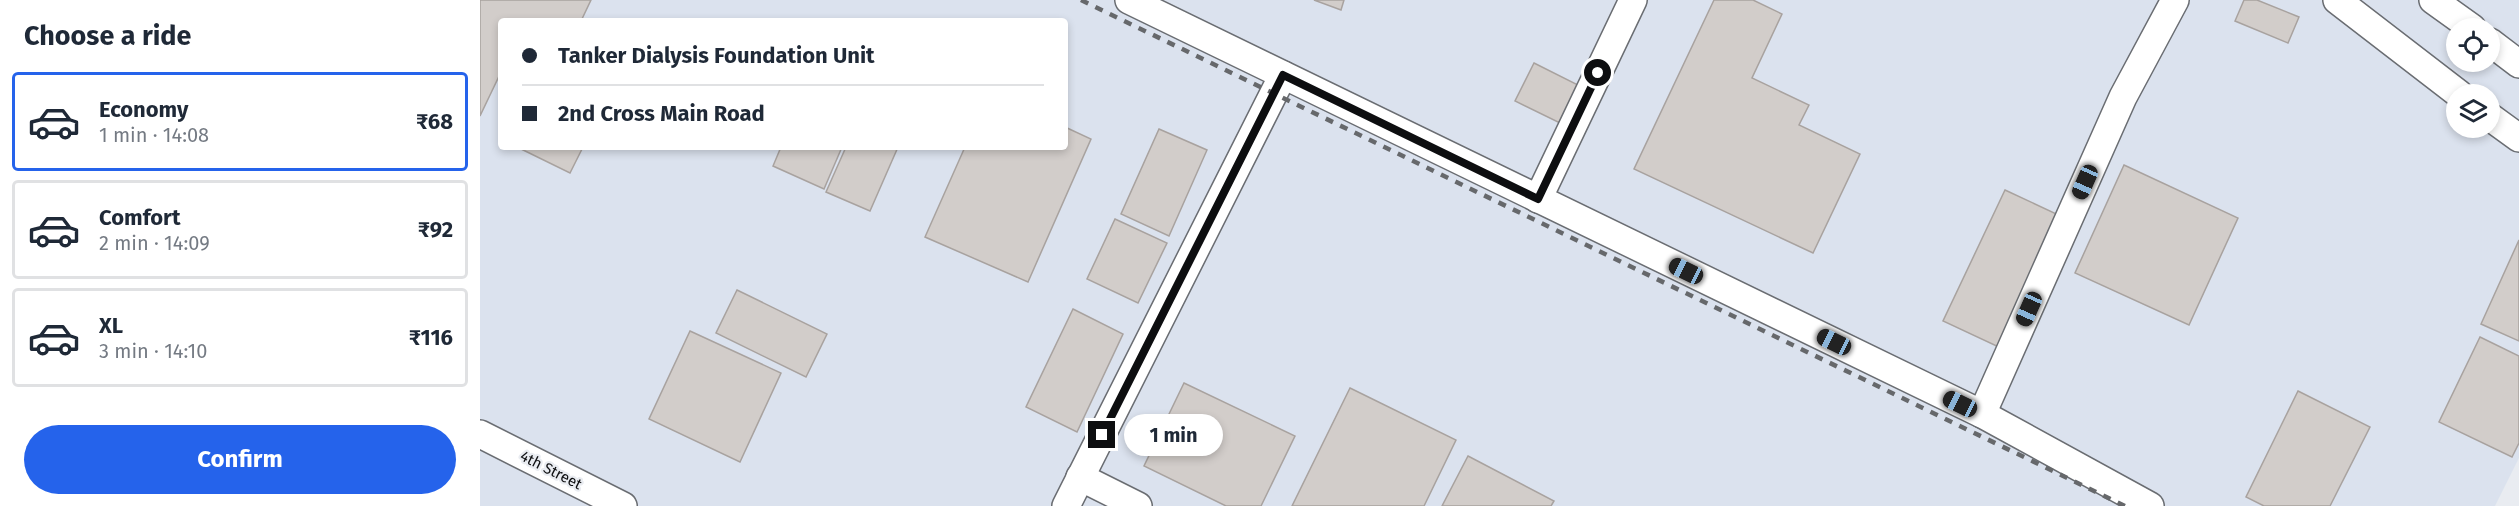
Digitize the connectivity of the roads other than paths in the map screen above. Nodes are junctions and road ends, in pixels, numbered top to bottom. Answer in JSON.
{"nodes":[{"id":1,"x":1129,"y":0,"type":"edge"},
{"id":2,"x":2175,"y":0,"type":"edge"},
{"id":3,"x":2337,"y":0,"type":"edge"},
{"id":4,"x":2433,"y":0,"type":"edge"},
{"id":5,"x":1623,"y":3,"type":"edge"},
{"id":6,"x":2458,"y":18,"type":"edge"},
{"id":7,"x":2500,"y":50,"type":"edge"},
{"id":8,"x":2519,"y":64,"type":"edge"},
{"id":9,"x":1283,"y":75,"type":"junction"},
{"id":10,"x":2446,"y":84,"type":"edge"},
{"id":11,"x":2500,"y":124,"type":"edge"},
{"id":12,"x":2519,"y":138,"type":"edge"},
{"id":13,"x":1538,"y":199,"type":"junction"},
{"id":14,"x":1982,"y":414,"type":"junction"},
{"id":15,"x":480,"y":434,"type":"edge"},
{"id":16,"x":1080,"y":477,"type":"junction"},
{"id":17,"x":623,"y":506,"type":"edge"},
{"id":18,"x":1066,"y":506,"type":"edge"},
{"id":19,"x":1138,"y":506,"type":"edge"},
{"id":20,"x":2150,"y":506,"type":"edge"}],
"edges":[{"from":1,"to":9,"type":"street"},
{"from":2,"to":14,"type":"street"},
{"from":3,"to":10,"type":"street"},
{"from":4,"to":6,"type":"street"},
{"from":5,"to":13,"type":"street"},
{"from":7,"to":8,"type":"street"},
{"from":9,"to":13,"type":"street"},
{"from":9,"to":16,"type":"street"},
{"from":11,"to":12,"type":"street"},
{"from":13,"to":14,"type":"street"},
{"from":14,"to":20,"type":"street"},
{"from":15,"to":17,"type":"street","name":"4th Street"},
{"from":16,"to":18,"type":"street"},
{"from":16,"to":19,"type":"street"}]}
